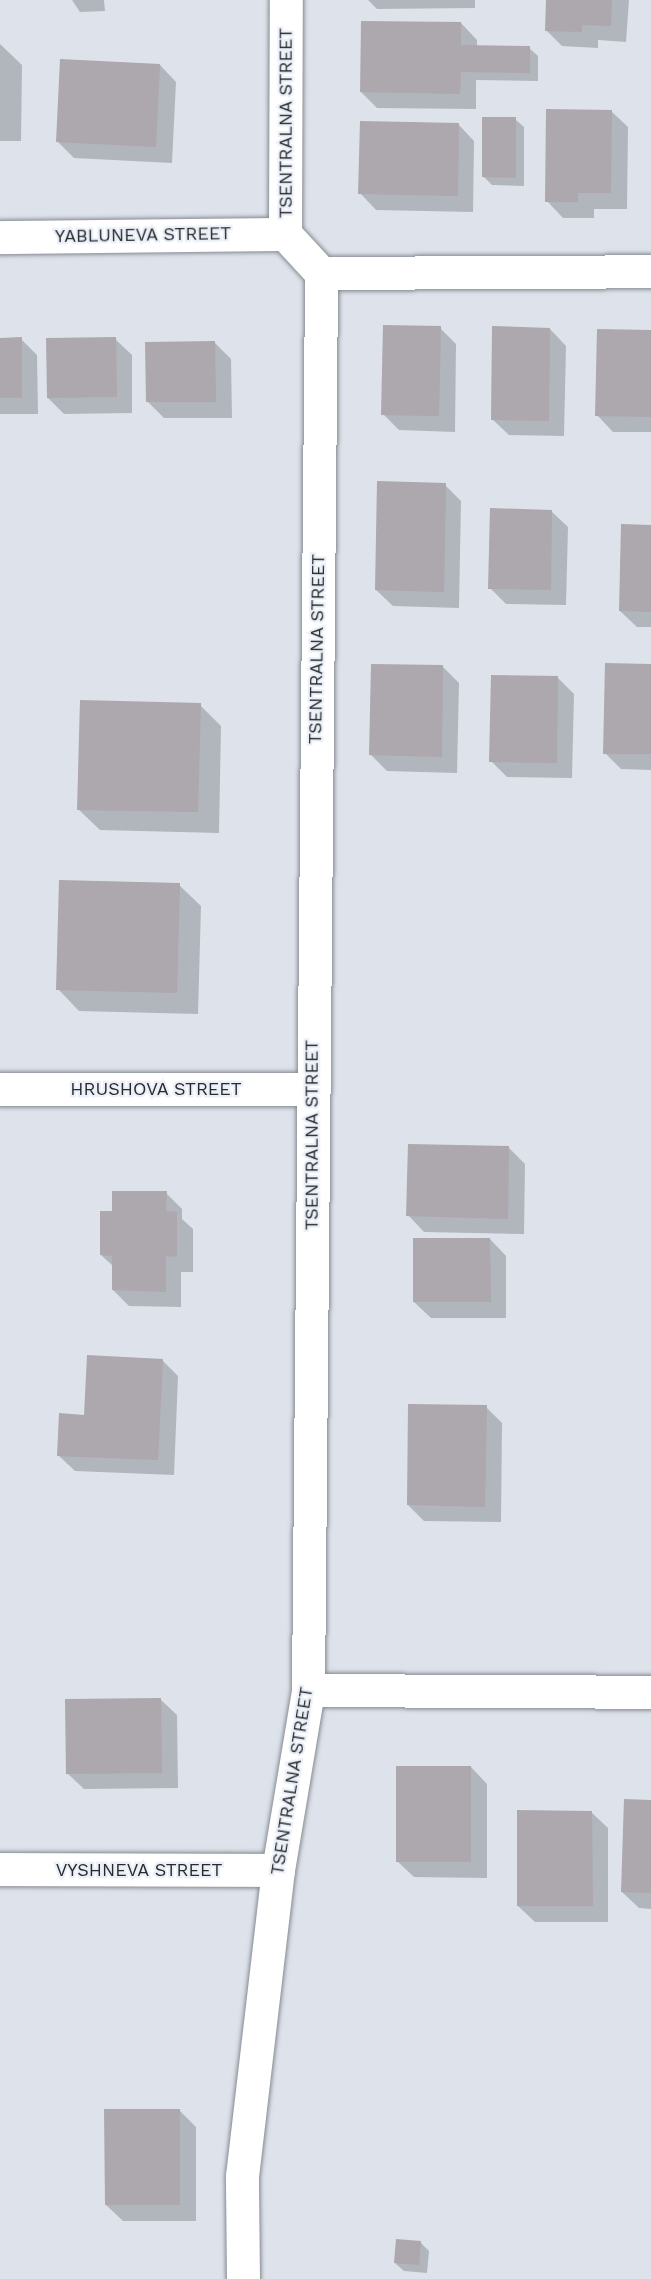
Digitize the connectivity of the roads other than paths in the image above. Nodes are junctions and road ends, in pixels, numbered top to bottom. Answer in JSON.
{"nodes":[{"id":1,"x":286,"y":0,"type":"edge"},
{"id":2,"x":285,"y":234,"type":"junction"},
{"id":3,"x":0,"y":237,"type":"edge"},
{"id":4,"x":651,"y":271,"type":"edge"},
{"id":5,"x":321,"y":273,"type":"junction"},
{"id":6,"x":0,"y":1089,"type":"edge"},
{"id":7,"x":312,"y":1089,"type":"junction"},
{"id":8,"x":308,"y":1690,"type":"junction"},
{"id":9,"x":651,"y":1692,"type":"edge"},
{"id":10,"x":0,"y":1869,"type":"edge"},
{"id":11,"x":278,"y":1870,"type":"junction"},
{"id":12,"x":243,"y":2279,"type":"edge"}],
"edges":[{"from":1,"to":2,"type":"street","name":"TSENTRALNA STREET"},
{"from":2,"to":3,"type":"street","name":"YABLUNEVA STREET"},
{"from":2,"to":5,"type":"street","name":"TSENTRALNA STREET"},
{"from":4,"to":5,"type":"street"},
{"from":5,"to":7,"type":"street","name":"TSENTRALNA STREET"},
{"from":6,"to":7,"type":"street","name":"HRUSHOVA STREET"},
{"from":7,"to":8,"type":"street","name":"TSENTRALNA STREET"},
{"from":8,"to":9,"type":"street"},
{"from":8,"to":11,"type":"street","name":"TSENTRALNA STREET"},
{"from":10,"to":11,"type":"street","name":"VYSHNEVA STREET"},
{"from":11,"to":12,"type":"street","name":"TSENTRALNA STREET"}]}
